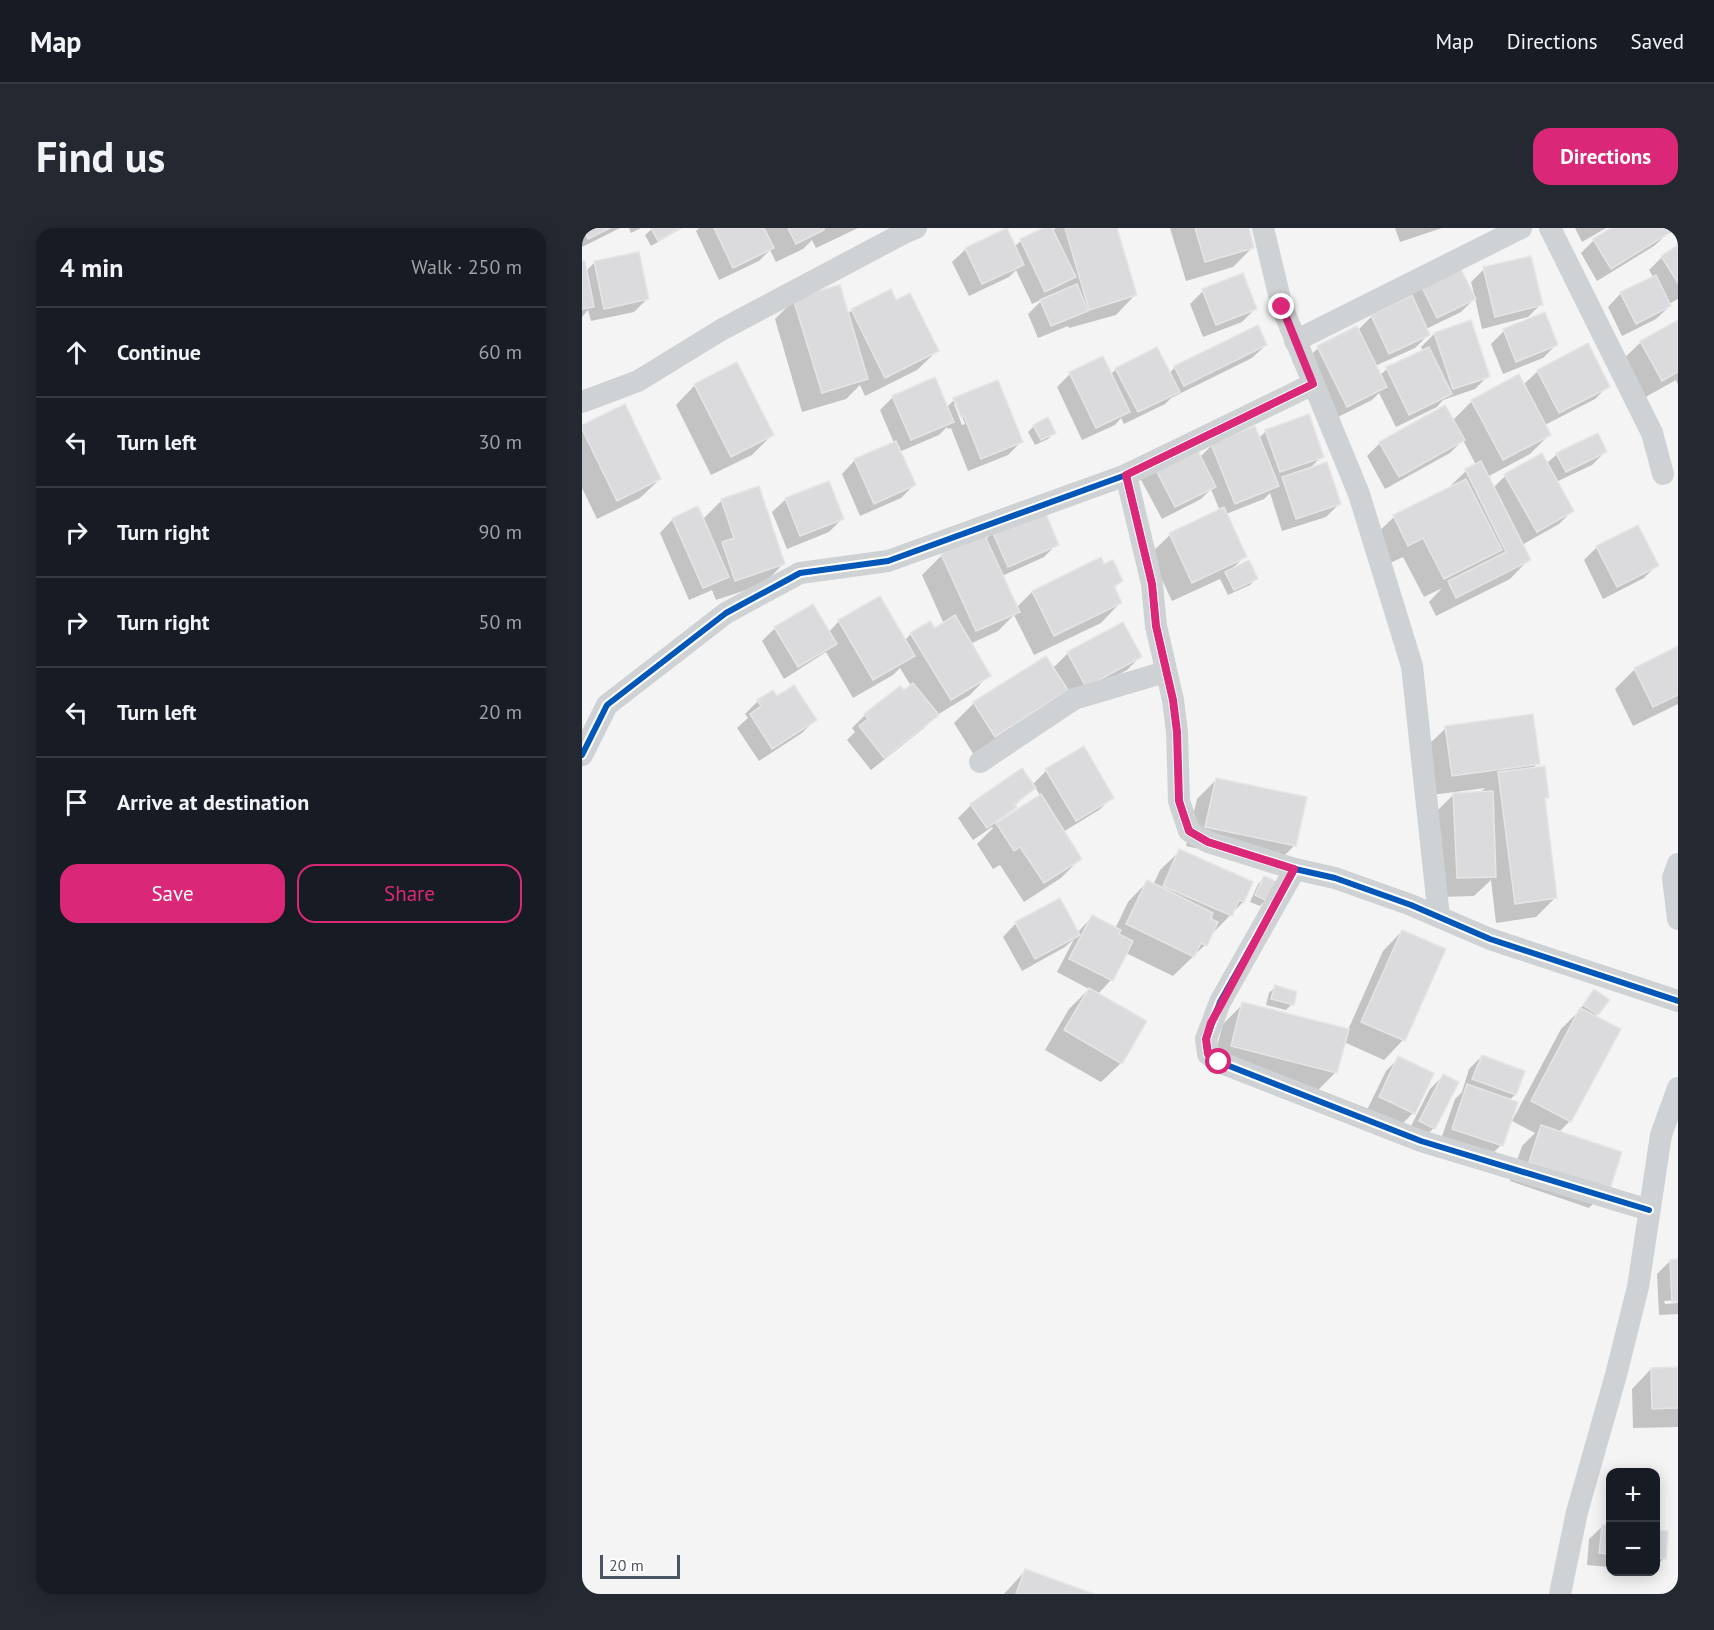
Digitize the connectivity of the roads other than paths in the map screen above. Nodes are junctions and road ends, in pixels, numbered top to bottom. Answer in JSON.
{"nodes":[{"id":1,"x":916,"y":228,"type":"edge"},
{"id":2,"x":1263,"y":228,"type":"edge"},
{"id":3,"x":1521,"y":228,"type":"edge"},
{"id":4,"x":1550,"y":228,"type":"edge"},
{"id":5,"x":1295,"y":341,"type":"junction"},
{"id":6,"x":1313,"y":384,"type":"junction"},
{"id":7,"x":582,"y":402,"type":"edge"},
{"id":8,"x":1663,"y":474,"type":"dead end"},
{"id":9,"x":1126,"y":475,"type":"junction"},
{"id":10,"x":1165,"y":672,"type":"junction"},
{"id":11,"x":582,"y":755,"type":"edge"},
{"id":12,"x":980,"y":762,"type":"dead end"},
{"id":13,"x":1678,"y":864,"type":"edge"},
{"id":14,"x":1294,"y":869,"type":"junction"},
{"id":15,"x":1439,"y":917,"type":"junction"},
{"id":16,"x":1678,"y":919,"type":"edge"},
{"id":17,"x":1678,"y":1001,"type":"edge"},
{"id":18,"x":1678,"y":1088,"type":"edge"},
{"id":19,"x":1649,"y":1210,"type":"junction"},
{"id":20,"x":1560,"y":1594,"type":"edge"}],
"edges":[{"from":1,"to":7,"type":"street"},
{"from":2,"to":5,"type":"street"},
{"from":3,"to":5,"type":"street"},
{"from":4,"to":8,"type":"street"},
{"from":5,"to":6,"type":"street"},
{"from":6,"to":9,"type":"street"},
{"from":6,"to":15,"type":"street"},
{"from":9,"to":10,"type":"street"},
{"from":9,"to":11,"type":"street"},
{"from":10,"to":12,"type":"street"},
{"from":10,"to":14,"type":"street"},
{"from":13,"to":16,"type":"street"},
{"from":14,"to":15,"type":"street"},
{"from":14,"to":19,"type":"street"},
{"from":15,"to":17,"type":"street"},
{"from":18,"to":19,"type":"street"},
{"from":19,"to":20,"type":"street"}]}
